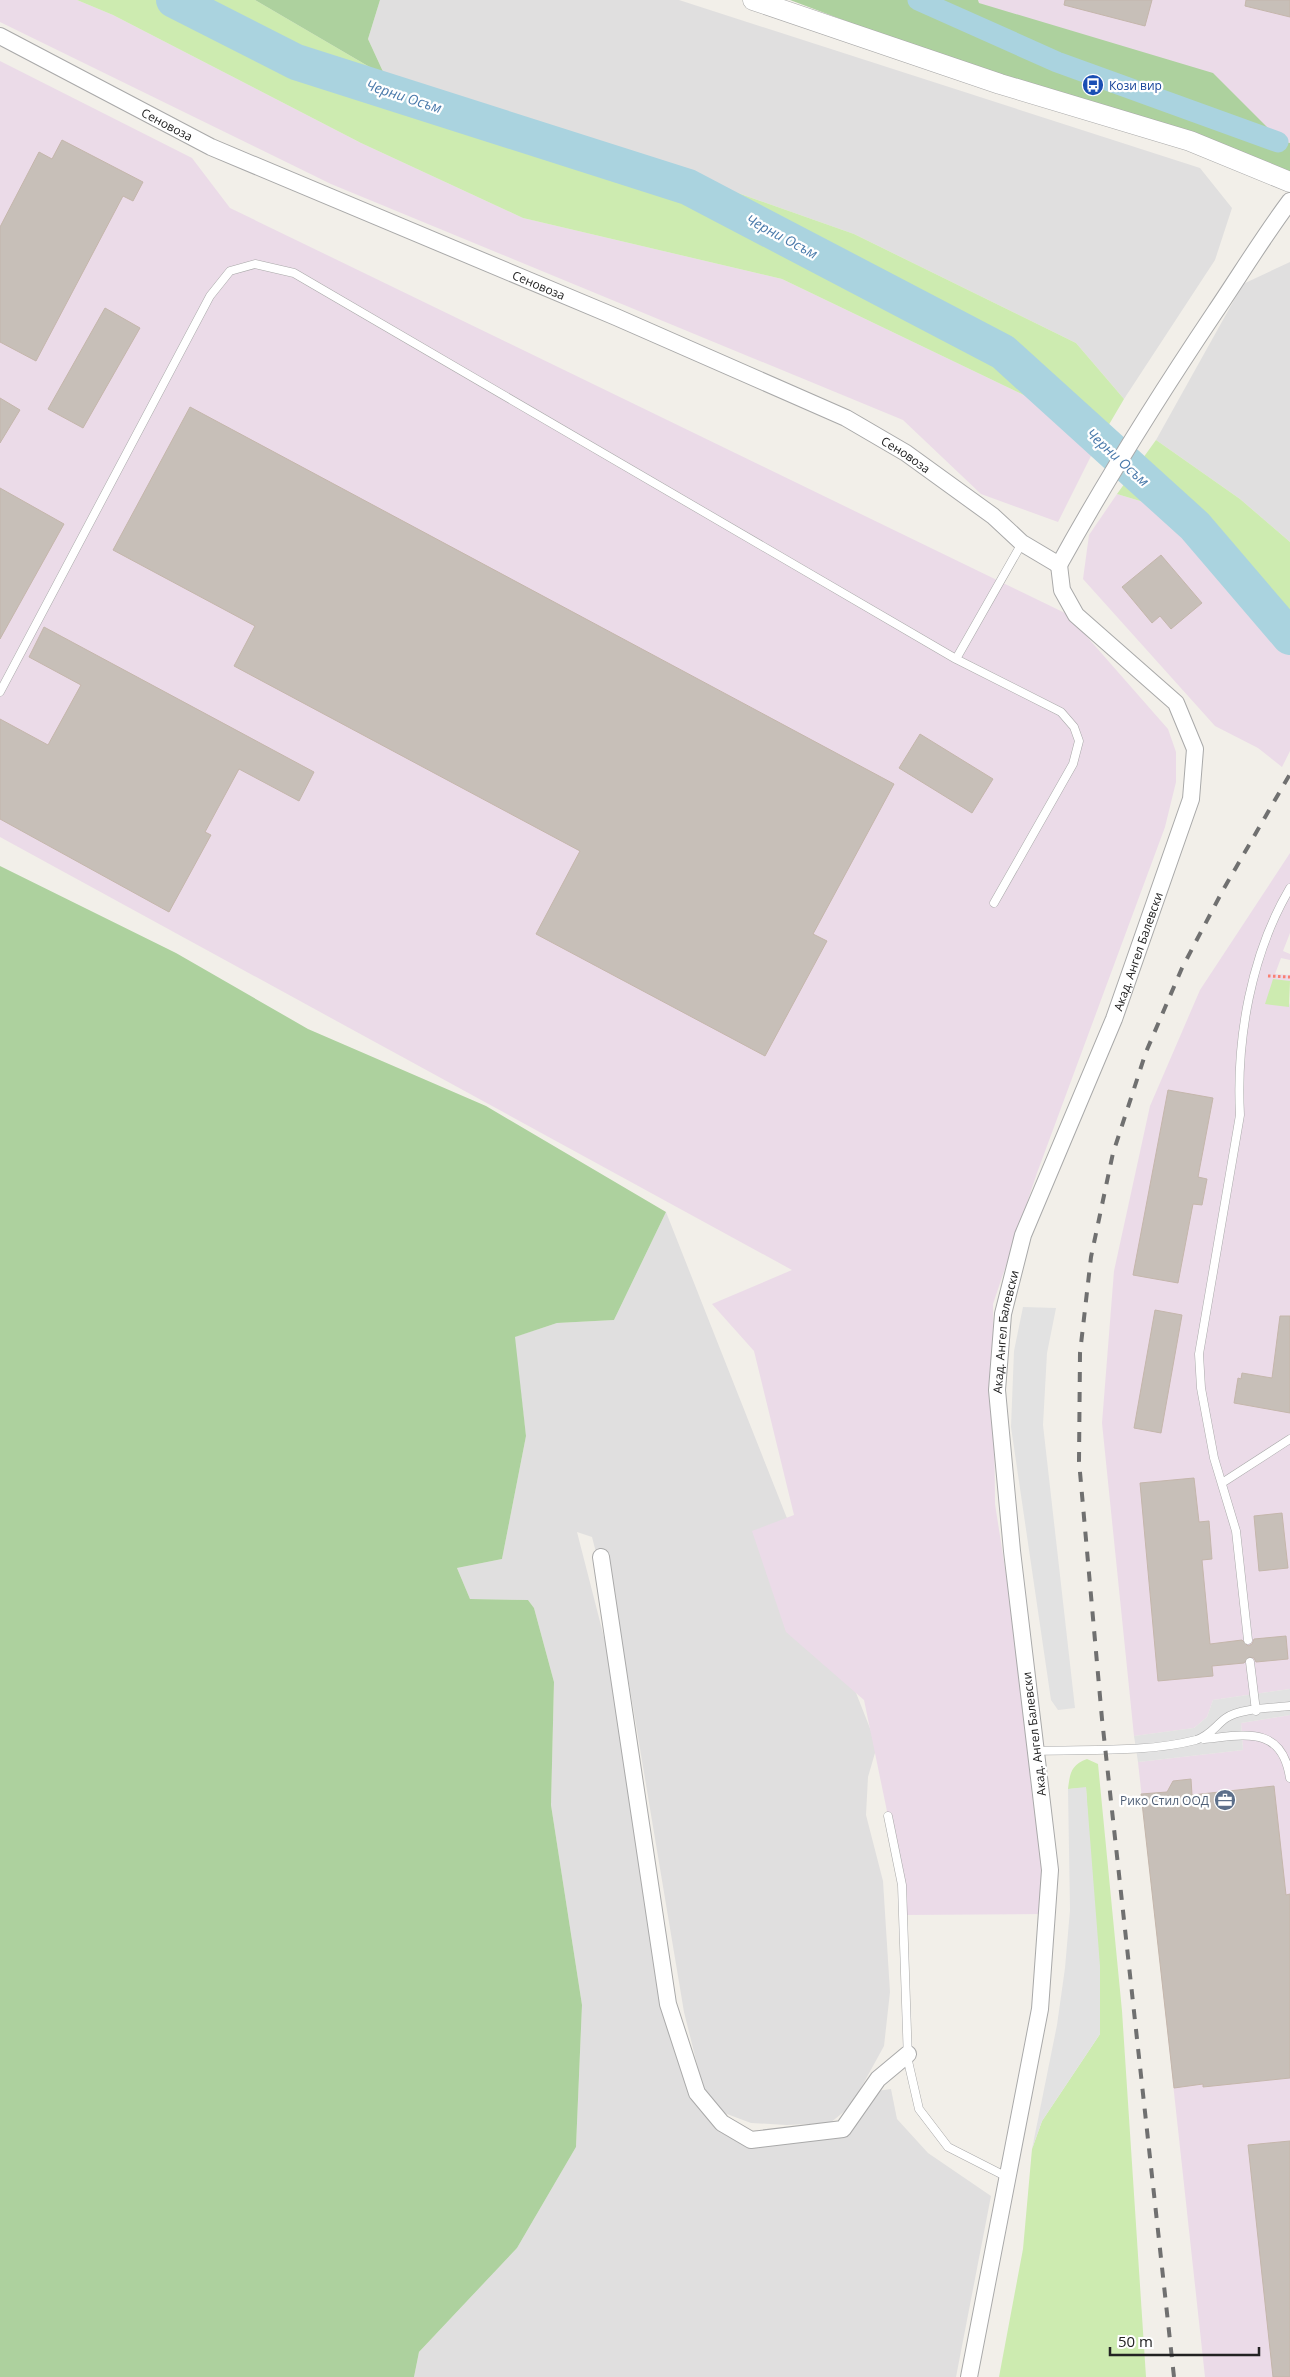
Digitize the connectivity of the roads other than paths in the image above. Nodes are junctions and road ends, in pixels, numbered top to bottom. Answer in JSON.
{"nodes":[{"id":1,"x":753,"y":0,"type":"edge"},
{"id":2,"x":0,"y":36,"type":"edge"},
{"id":3,"x":1290,"y":182,"type":"edge"},
{"id":4,"x":1290,"y":201,"type":"edge"},
{"id":5,"x":1022,"y":543,"type":"junction"},
{"id":6,"x":1059,"y":565,"type":"junction"},
{"id":7,"x":956,"y":659,"type":"junction"},
{"id":8,"x":0,"y":692,"type":"edge"},
{"id":9,"x":1290,"y":888,"type":"edge"},
{"id":10,"x":994,"y":903,"type":"dead end"},
{"id":11,"x":1290,"y":1439,"type":"edge"},
{"id":12,"x":1222,"y":1483,"type":"junction"},
{"id":13,"x":601,"y":1557,"type":"dead end"},
{"id":14,"x":1248,"y":1640,"type":"dead end"},
{"id":15,"x":1250,"y":1662,"type":"dead end"},
{"id":16,"x":1290,"y":1706,"type":"edge"},
{"id":17,"x":1256,"y":1711,"type":"junction"},
{"id":18,"x":1200,"y":1739,"type":"junction"},
{"id":19,"x":1036,"y":1751,"type":"junction"},
{"id":20,"x":1290,"y":1778,"type":"edge"},
{"id":21,"x":888,"y":1816,"type":"dead end"},
{"id":22,"x":908,"y":2054,"type":"junction"},
{"id":23,"x":1007,"y":2177,"type":"junction"},
{"id":24,"x":969,"y":2377,"type":"edge"}],
"edges":[{"from":1,"to":3,"type":"street"},
{"from":2,"to":5,"type":"street","name":"Сеновоза"},
{"from":4,"to":6,"type":"street"},
{"from":5,"to":6,"type":"street","name":"Сеновоза"},
{"from":5,"to":7,"type":"lane"},
{"from":6,"to":19,"type":"street","name":"Акад. Ангел Балевски"},
{"from":7,"to":8,"type":"lane"},
{"from":7,"to":10,"type":"lane"},
{"from":9,"to":12,"type":"lane"},
{"from":11,"to":12,"type":"lane"},
{"from":12,"to":14,"type":"lane"},
{"from":13,"to":22,"type":"street"},
{"from":15,"to":17,"type":"lane"},
{"from":16,"to":17,"type":"lane"},
{"from":17,"to":18,"type":"lane"},
{"from":18,"to":19,"type":"lane"},
{"from":18,"to":20,"type":"lane"},
{"from":19,"to":23,"type":"street","name":"Акад. Ангел Балевски"},
{"from":21,"to":22,"type":"lane"},
{"from":22,"to":23,"type":"lane"},
{"from":23,"to":24,"type":"street","name":"Акад. Ангел Балевски"}]}
